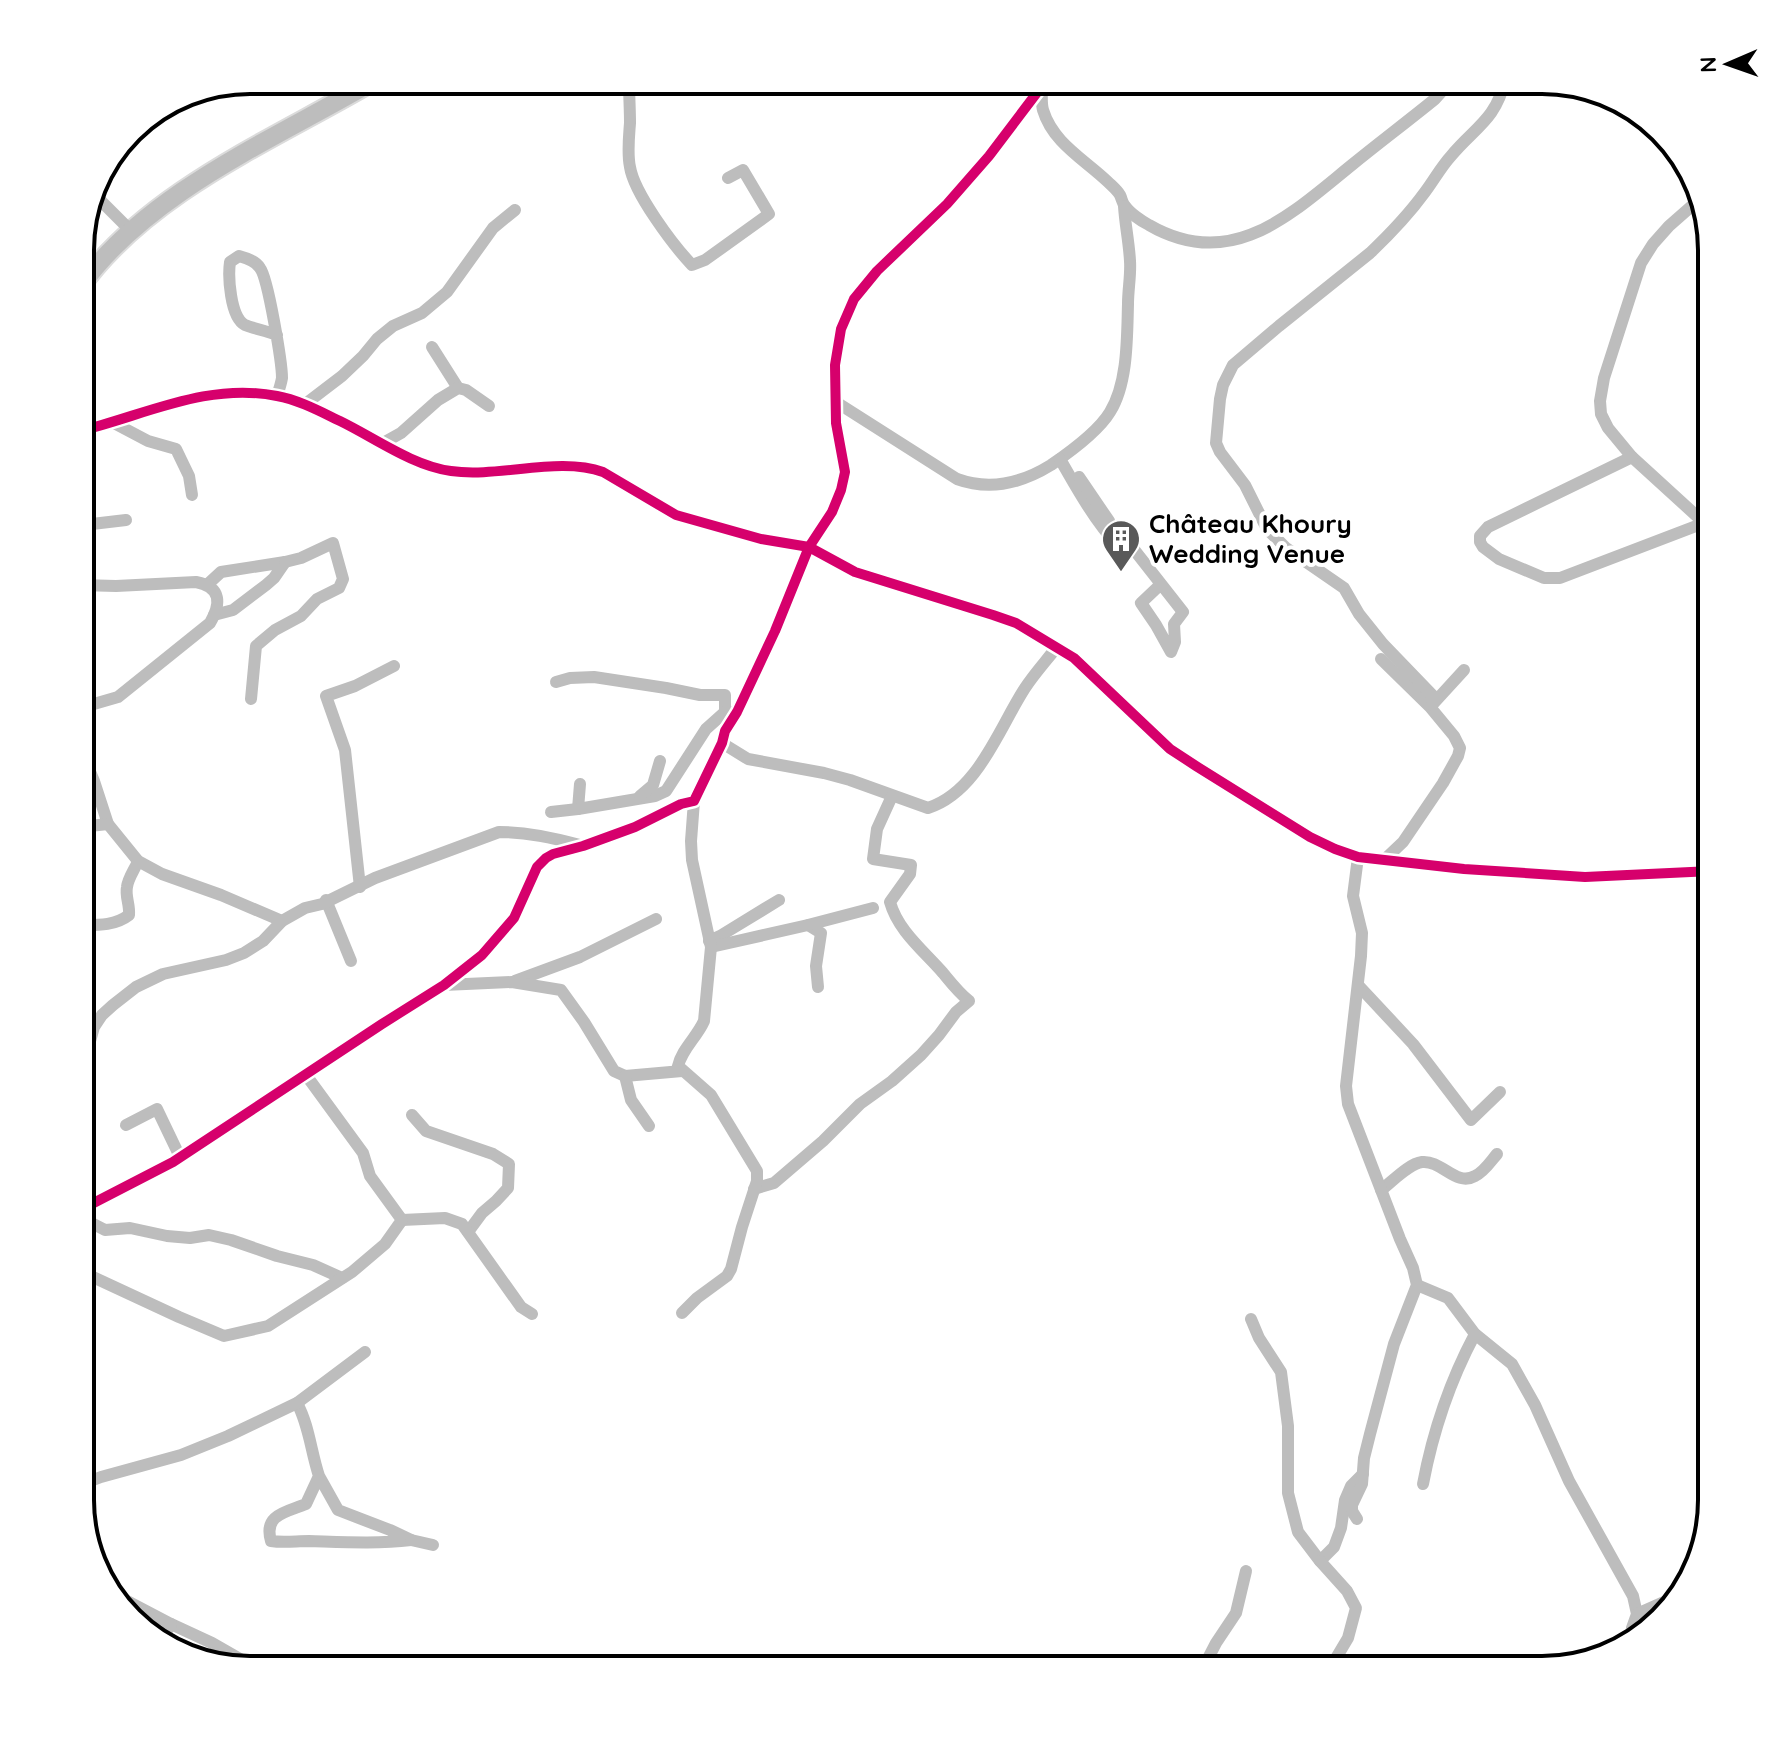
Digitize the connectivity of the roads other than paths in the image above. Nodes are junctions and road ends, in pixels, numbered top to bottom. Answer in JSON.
{"nodes":[{"id":1,"x":350,"y":94,"type":"edge"},
{"id":2,"x":629,"y":94,"type":"edge"},
{"id":3,"x":1033,"y":94,"type":"edge"},
{"id":4,"x":1042,"y":94,"type":"edge"},
{"id":5,"x":1439,"y":94,"type":"edge"},
{"id":6,"x":1501,"y":94,"type":"edge"},
{"id":7,"x":728,"y":178,"type":"dead end"},
{"id":8,"x":102,"y":202,"type":"edge"},
{"id":9,"x":1124,"y":206,"type":"junction"},
{"id":10,"x":1692,"y":206,"type":"edge"},
{"id":11,"x":515,"y":210,"type":"dead end"},
{"id":12,"x":131,"y":231,"type":"junction"},
{"id":13,"x":94,"y":270,"type":"edge"},
{"id":14,"x":277,"y":335,"type":"junction"},
{"id":15,"x":432,"y":347,"type":"dead end"},
{"id":16,"x":458,"y":388,"type":"junction"},
{"id":17,"x":277,"y":396,"type":"junction"},
{"id":18,"x":836,"y":402,"type":"junction"},
{"id":19,"x":304,"y":405,"type":"junction"},
{"id":20,"x":489,"y":406,"type":"dead end"},
{"id":21,"x":112,"y":422,"type":"junction"},
{"id":22,"x":94,"y":427,"type":"edge"},
{"id":23,"x":383,"y":443,"type":"junction"},
{"id":24,"x":1078,"y":447,"type":"junction"},
{"id":25,"x":1632,"y":457,"type":"junction"},
{"id":26,"x":1060,"y":459,"type":"junction"},
{"id":27,"x":192,"y":495,"type":"dead end"},
{"id":28,"x":1698,"y":517,"type":"edge"},
{"id":29,"x":126,"y":520,"type":"dead end"},
{"id":30,"x":94,"y":524,"type":"edge"},
{"id":31,"x":1113,"y":527,"type":"dead end"},
{"id":32,"x":1698,"y":530,"type":"edge"},
{"id":33,"x":809,"y":547,"type":"junction"},
{"id":34,"x":285,"y":562,"type":"junction"},
{"id":35,"x":208,"y":584,"type":"junction"},
{"id":36,"x":94,"y":585,"type":"edge"},
{"id":37,"x":1160,"y":585,"type":"junction"},
{"id":38,"x":214,"y":615,"type":"junction"},
{"id":39,"x":1056,"y":648,"type":"junction"},
{"id":40,"x":1381,"y":659,"type":"dead end"},
{"id":41,"x":394,"y":666,"type":"dead end"},
{"id":42,"x":1464,"y":670,"type":"dead end"},
{"id":43,"x":556,"y":682,"type":"dead end"},
{"id":44,"x":251,"y":699,"type":"dead end"},
{"id":45,"x":1433,"y":703,"type":"junction"},
{"id":46,"x":94,"y":704,"type":"edge"},
{"id":47,"x":731,"y":712,"type":"junction"},
{"id":48,"x":722,"y":743,"type":"junction"},
{"id":49,"x":660,"y":761,"type":"dead end"},
{"id":50,"x":94,"y":781,"type":"edge"},
{"id":51,"x":580,"y":784,"type":"dead end"},
{"id":52,"x":892,"y":796,"type":"junction"},
{"id":53,"x":640,"y":799,"type":"junction"},
{"id":54,"x":694,"y":801,"type":"junction"},
{"id":55,"x":578,"y":809,"type":"junction"},
{"id":56,"x":551,"y":812,"type":"dead end"},
{"id":57,"x":108,"y":824,"type":"junction"},
{"id":58,"x":94,"y":826,"type":"edge"},
{"id":59,"x":583,"y":846,"type":"junction"},
{"id":60,"x":1358,"y":857,"type":"junction"},
{"id":61,"x":1384,"y":860,"type":"junction"},
{"id":62,"x":138,"y":861,"type":"junction"},
{"id":63,"x":1698,"y":872,"type":"edge"},
{"id":64,"x":360,"y":887,"type":"junction"},
{"id":65,"x":326,"y":900,"type":"junction"},
{"id":66,"x":779,"y":900,"type":"dead end"},
{"id":67,"x":873,"y":908,"type":"dead end"},
{"id":68,"x":656,"y":919,"type":"dead end"},
{"id":69,"x":282,"y":921,"type":"junction"},
{"id":70,"x":94,"y":924,"type":"edge"},
{"id":71,"x":808,"y":925,"type":"junction"},
{"id":72,"x":710,"y":944,"type":"junction"},
{"id":73,"x":351,"y":961,"type":"dead end"},
{"id":74,"x":512,"y":982,"type":"junction"},
{"id":75,"x":444,"y":985,"type":"junction"},
{"id":76,"x":1358,"y":985,"type":"junction"},
{"id":77,"x":818,"y":987,"type":"dead end"},
{"id":78,"x":94,"y":1027,"type":"edge"},
{"id":79,"x":682,"y":1071,"type":"junction"},
{"id":80,"x":306,"y":1075,"type":"junction"},
{"id":81,"x":625,"y":1076,"type":"junction"},
{"id":82,"x":1500,"y":1092,"type":"dead end"},
{"id":83,"x":412,"y":1115,"type":"dead end"},
{"id":84,"x":126,"y":1125,"type":"dead end"},
{"id":85,"x":649,"y":1126,"type":"dead end"},
{"id":86,"x":1497,"y":1154,"type":"dead end"},
{"id":87,"x":180,"y":1157,"type":"junction"},
{"id":88,"x":754,"y":1189,"type":"junction"},
{"id":89,"x":1381,"y":1190,"type":"junction"},
{"id":90,"x":94,"y":1203,"type":"edge"},
{"id":91,"x":402,"y":1220,"type":"junction"},
{"id":92,"x":94,"y":1224,"type":"edge"},
{"id":93,"x":468,"y":1232,"type":"junction"},
{"id":94,"x":94,"y":1278,"type":"edge"},
{"id":95,"x":342,"y":1278,"type":"junction"},
{"id":96,"x":1417,"y":1285,"type":"junction"},
{"id":97,"x":682,"y":1313,"type":"dead end"},
{"id":98,"x":532,"y":1314,"type":"dead end"},
{"id":99,"x":1251,"y":1319,"type":"dead end"},
{"id":100,"x":1475,"y":1334,"type":"junction"},
{"id":101,"x":365,"y":1352,"type":"dead end"},
{"id":102,"x":297,"y":1403,"type":"junction"},
{"id":103,"x":1363,"y":1474,"type":"junction"},
{"id":104,"x":319,"y":1476,"type":"junction"},
{"id":105,"x":94,"y":1480,"type":"edge"},
{"id":106,"x":1423,"y":1484,"type":"dead end"},
{"id":107,"x":1357,"y":1519,"type":"dead end"},
{"id":108,"x":411,"y":1540,"type":"junction"},
{"id":109,"x":433,"y":1545,"type":"dead end"},
{"id":110,"x":1320,"y":1561,"type":"junction"},
{"id":111,"x":1246,"y":1571,"type":"dead end"},
{"id":112,"x":135,"y":1605,"type":"edge"},
{"id":113,"x":1656,"y":1605,"type":"edge"},
{"id":114,"x":1637,"y":1614,"type":"junction"},
{"id":115,"x":171,"y":1624,"type":"junction"},
{"id":116,"x":1632,"y":1627,"type":"edge"},
{"id":117,"x":166,"y":1632,"type":"edge"},
{"id":118,"x":233,"y":1655,"type":"edge"},
{"id":119,"x":1209,"y":1656,"type":"edge"},
{"id":120,"x":1337,"y":1656,"type":"edge"}],
"edges":[{"from":1,"to":12,"type":"highway"},
{"from":2,"to":7,"type":"street"},
{"from":3,"to":18,"type":"street"},
{"from":4,"to":9,"type":"street"},
{"from":5,"to":9,"type":"street"},
{"from":6,"to":45,"type":"street"},
{"from":8,"to":12,"type":"street"},
{"from":9,"to":24,"type":"street"},
{"from":10,"to":25,"type":"street"},
{"from":11,"to":19,"type":"street"},
{"from":12,"to":13,"type":"highway"},
{"from":14,"to":14,"type":"street"},
{"from":14,"to":17,"type":"street"},
{"from":15,"to":16,"type":"street"},
{"from":16,"to":20,"type":"street"},
{"from":16,"to":23,"type":"street"},
{"from":17,"to":19,"type":"street"},
{"from":17,"to":21,"type":"street"},
{"from":18,"to":26,"type":"street"},
{"from":18,"to":33,"type":"street"},
{"from":19,"to":23,"type":"street"},
{"from":21,"to":22,"type":"street"},
{"from":21,"to":27,"type":"street"},
{"from":23,"to":33,"type":"street"},
{"from":24,"to":26,"type":"street"},
{"from":24,"to":31,"type":"street"},
{"from":25,"to":28,"type":"street"},
{"from":25,"to":32,"type":"street"},
{"from":26,"to":37,"type":"street"},
{"from":29,"to":30,"type":"street"},
{"from":33,"to":39,"type":"street"},
{"from":33,"to":47,"type":"street"},
{"from":34,"to":35,"type":"street"},
{"from":34,"to":38,"type":"street"},
{"from":34,"to":44,"type":"street"},
{"from":35,"to":36,"type":"street"},
{"from":35,"to":38,"type":"street"},
{"from":37,"to":37,"type":"street"},
{"from":38,"to":46,"type":"street"},
{"from":39,"to":52,"type":"street"},
{"from":39,"to":60,"type":"street"},
{"from":40,"to":45,"type":"street"},
{"from":41,"to":64,"type":"street"},
{"from":42,"to":45,"type":"street"},
{"from":43,"to":47,"type":"street"},
{"from":45,"to":61,"type":"street"},
{"from":47,"to":48,"type":"street"},
{"from":47,"to":53,"type":"street"},
{"from":48,"to":52,"type":"street"},
{"from":48,"to":54,"type":"street"},
{"from":49,"to":53,"type":"street"},
{"from":50,"to":57,"type":"street"},
{"from":51,"to":55,"type":"street"},
{"from":52,"to":88,"type":"street"},
{"from":53,"to":55,"type":"street"},
{"from":54,"to":59,"type":"street"},
{"from":54,"to":72,"type":"street"},
{"from":55,"to":56,"type":"street"},
{"from":57,"to":58,"type":"street"},
{"from":57,"to":62,"type":"street"},
{"from":59,"to":64,"type":"street"},
{"from":59,"to":75,"type":"street"},
{"from":60,"to":61,"type":"street"},
{"from":60,"to":76,"type":"street"},
{"from":61,"to":63,"type":"street"},
{"from":62,"to":69,"type":"street"},
{"from":62,"to":70,"type":"street"},
{"from":64,"to":65,"type":"street"},
{"from":65,"to":69,"type":"street"},
{"from":65,"to":73,"type":"street"},
{"from":66,"to":72,"type":"street"},
{"from":67,"to":71,"type":"street"},
{"from":68,"to":74,"type":"street"},
{"from":69,"to":78,"type":"street"},
{"from":71,"to":72,"type":"street"},
{"from":71,"to":77,"type":"street"},
{"from":72,"to":79,"type":"street"},
{"from":74,"to":75,"type":"street"},
{"from":74,"to":81,"type":"street"},
{"from":75,"to":80,"type":"street"},
{"from":76,"to":82,"type":"street"},
{"from":76,"to":89,"type":"street"},
{"from":79,"to":81,"type":"street"},
{"from":79,"to":88,"type":"street"},
{"from":80,"to":87,"type":"street"},
{"from":80,"to":91,"type":"street"},
{"from":81,"to":85,"type":"street"},
{"from":83,"to":93,"type":"street"},
{"from":84,"to":87,"type":"street"},
{"from":86,"to":89,"type":"street"},
{"from":87,"to":90,"type":"street"},
{"from":88,"to":97,"type":"street"},
{"from":89,"to":96,"type":"street"},
{"from":91,"to":93,"type":"street"},
{"from":91,"to":95,"type":"street"},
{"from":92,"to":95,"type":"street"},
{"from":93,"to":98,"type":"street"},
{"from":94,"to":95,"type":"street"},
{"from":96,"to":100,"type":"street"},
{"from":96,"to":103,"type":"street"},
{"from":99,"to":110,"type":"street"},
{"from":100,"to":106,"type":"street"},
{"from":100,"to":114,"type":"street"},
{"from":101,"to":102,"type":"street"},
{"from":102,"to":104,"type":"street"},
{"from":102,"to":105,"type":"street"},
{"from":103,"to":107,"type":"street"},
{"from":103,"to":110,"type":"street"},
{"from":104,"to":108,"type":"street"},
{"from":104,"to":108,"type":"street"},
{"from":108,"to":109,"type":"street"},
{"from":110,"to":120,"type":"street"},
{"from":111,"to":119,"type":"street"},
{"from":112,"to":115,"type":"street"},
{"from":113,"to":114,"type":"street"},
{"from":114,"to":116,"type":"street"},
{"from":115,"to":117,"type":"street"},
{"from":115,"to":118,"type":"street"}]}
